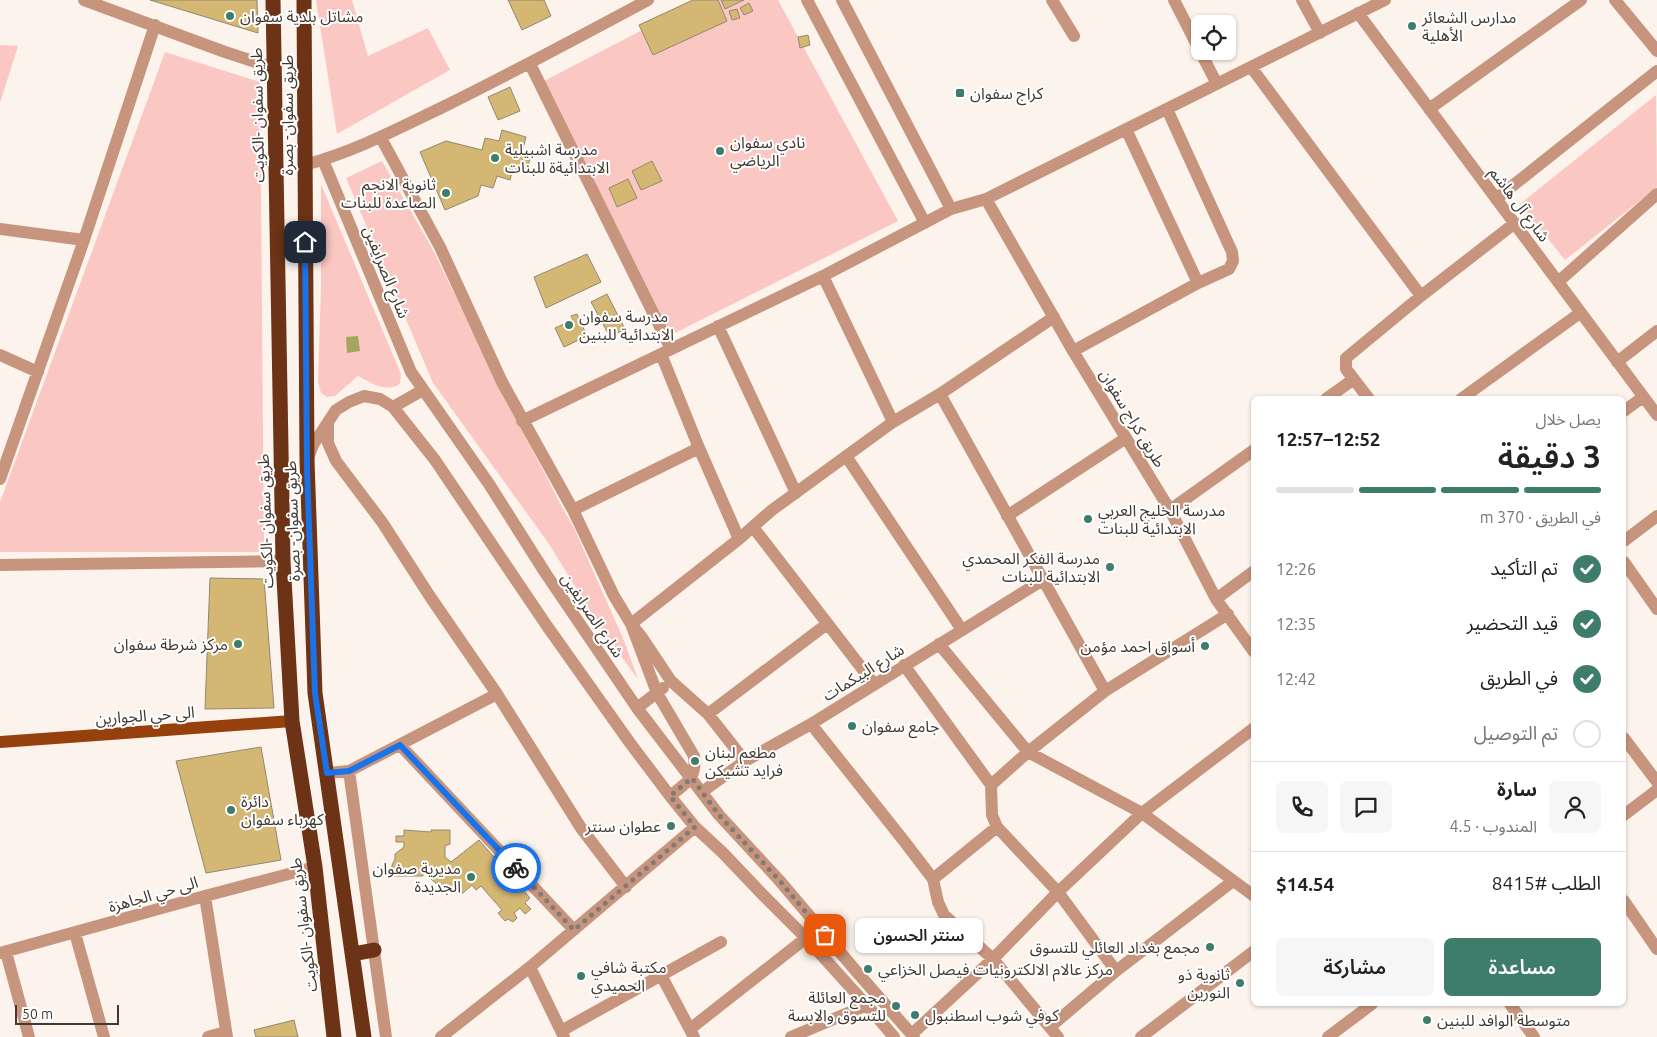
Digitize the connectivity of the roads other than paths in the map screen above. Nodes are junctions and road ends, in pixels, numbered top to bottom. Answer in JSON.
{"nodes":[{"id":1,"x":84,"y":0,"type":"edge"},
{"id":2,"x":273,"y":0,"type":"edge"},
{"id":3,"x":304,"y":0,"type":"edge"},
{"id":4,"x":648,"y":0,"type":"edge"},
{"id":5,"x":807,"y":0,"type":"edge"},
{"id":6,"x":842,"y":0,"type":"edge"},
{"id":7,"x":1052,"y":0,"type":"edge"},
{"id":8,"x":1174,"y":0,"type":"edge"},
{"id":9,"x":1302,"y":0,"type":"edge"},
{"id":10,"x":1384,"y":0,"type":"edge"},
{"id":11,"x":1581,"y":0,"type":"edge"},
{"id":12,"x":1615,"y":0,"type":"edge"},
{"id":13,"x":1358,"y":13,"type":"junction"},
{"id":14,"x":155,"y":25,"type":"junction"},
{"id":15,"x":1320,"y":32,"type":"junction"},
{"id":16,"x":1191,"y":33,"type":"edge"},
{"id":17,"x":1074,"y":36,"type":"dead end"},
{"id":18,"x":1656,"y":48,"type":"edge"},
{"id":19,"x":1205,"y":60,"type":"edge"},
{"id":20,"x":530,"y":64,"type":"junction"},
{"id":21,"x":1251,"y":67,"type":"junction"},
{"id":22,"x":274,"y":68,"type":"junction"},
{"id":23,"x":1657,"y":72,"type":"edge"},
{"id":24,"x":1217,"y":84,"type":"junction"},
{"id":25,"x":1167,"y":109,"type":"junction"},
{"id":26,"x":1429,"y":109,"type":"junction"},
{"id":27,"x":1126,"y":129,"type":"junction"},
{"id":28,"x":380,"y":138,"type":"junction"},
{"id":29,"x":323,"y":160,"type":"junction"},
{"id":30,"x":304,"y":165,"type":"junction"},
{"id":31,"x":1657,"y":194,"type":"edge"},
{"id":32,"x":986,"y":199,"type":"junction"},
{"id":33,"x":1496,"y":199,"type":"junction"},
{"id":34,"x":951,"y":209,"type":"junction"},
{"id":35,"x":924,"y":223,"type":"junction"},
{"id":36,"x":1515,"y":223,"type":"junction"},
{"id":37,"x":0,"y":229,"type":"edge"},
{"id":38,"x":84,"y":240,"type":"junction"},
{"id":39,"x":823,"y":276,"type":"junction"},
{"id":40,"x":1558,"y":282,"type":"junction"},
{"id":41,"x":1198,"y":283,"type":"junction"},
{"id":42,"x":1421,"y":296,"type":"junction"},
{"id":43,"x":1580,"y":312,"type":"junction"},
{"id":44,"x":1054,"y":317,"type":"junction"},
{"id":45,"x":718,"y":326,"type":"junction"},
{"id":46,"x":1657,"y":331,"type":"edge"},
{"id":47,"x":666,"y":351,"type":"junction"},
{"id":48,"x":1073,"y":351,"type":"junction"},
{"id":49,"x":0,"y":355,"type":"edge"},
{"id":50,"x":1617,"y":362,"type":"junction"},
{"id":51,"x":38,"y":372,"type":"junction"},
{"id":52,"x":1354,"y":379,"type":"junction"},
{"id":53,"x":423,"y":390,"type":"junction"},
{"id":54,"x":940,"y":394,"type":"junction"},
{"id":55,"x":1330,"y":396,"type":"edge"},
{"id":56,"x":1367,"y":396,"type":"edge"},
{"id":57,"x":1465,"y":396,"type":"edge"},
{"id":58,"x":1643,"y":397,"type":"junction"},
{"id":59,"x":393,"y":407,"type":"junction"},
{"id":60,"x":1626,"y":410,"type":"edge"},
{"id":61,"x":1657,"y":415,"type":"edge"},
{"id":62,"x":522,"y":421,"type":"junction"},
{"id":63,"x":892,"y":422,"type":"junction"},
{"id":64,"x":328,"y":424,"type":"junction"},
{"id":65,"x":1126,"y":438,"type":"junction"},
{"id":66,"x":699,"y":448,"type":"junction"},
{"id":67,"x":1251,"y":452,"type":"edge"},
{"id":68,"x":3,"y":456,"type":"edge"},
{"id":69,"x":846,"y":456,"type":"junction"},
{"id":70,"x":307,"y":464,"type":"junction"},
{"id":71,"x":281,"y":469,"type":"junction"},
{"id":72,"x":0,"y":479,"type":"edge"},
{"id":73,"x":308,"y":493,"type":"junction"},
{"id":74,"x":796,"y":493,"type":"junction"},
{"id":75,"x":282,"y":494,"type":"junction"},
{"id":76,"x":573,"y":510,"type":"junction"},
{"id":77,"x":1170,"y":510,"type":"junction"},
{"id":78,"x":1007,"y":516,"type":"junction"},
{"id":79,"x":1657,"y":516,"type":"edge"},
{"id":80,"x":753,"y":527,"type":"junction"},
{"id":81,"x":739,"y":539,"type":"junction"},
{"id":82,"x":1626,"y":539,"type":"edge"},
{"id":83,"x":283,"y":561,"type":"junction"},
{"id":84,"x":0,"y":565,"type":"edge"},
{"id":85,"x":1626,"y":565,"type":"edge"},
{"id":86,"x":1251,"y":573,"type":"edge"},
{"id":87,"x":1043,"y":580,"type":"junction"},
{"id":88,"x":1216,"y":598,"type":"junction"},
{"id":89,"x":1657,"y":609,"type":"edge"},
{"id":90,"x":1228,"y":614,"type":"junction"},
{"id":91,"x":631,"y":624,"type":"junction"},
{"id":92,"x":827,"y":624,"type":"junction"},
{"id":93,"x":962,"y":630,"type":"junction"},
{"id":94,"x":939,"y":644,"type":"junction"},
{"id":95,"x":1251,"y":648,"type":"edge"},
{"id":96,"x":904,"y":665,"type":"junction"},
{"id":97,"x":671,"y":681,"type":"junction"},
{"id":98,"x":874,"y":684,"type":"junction"},
{"id":99,"x":1105,"y":691,"type":"junction"},
{"id":100,"x":657,"y":693,"type":"junction"},
{"id":101,"x":497,"y":694,"type":"junction"},
{"id":102,"x":637,"y":708,"type":"junction"},
{"id":103,"x":708,"y":714,"type":"junction"},
{"id":104,"x":292,"y":721,"type":"junction"},
{"id":105,"x":810,"y":724,"type":"junction"},
{"id":106,"x":1251,"y":730,"type":"edge"},
{"id":107,"x":1626,"y":741,"type":"edge"},
{"id":108,"x":0,"y":742,"type":"edge"},
{"id":109,"x":400,"y":745,"type":"junction"},
{"id":110,"x":1028,"y":752,"type":"junction"},
{"id":111,"x":745,"y":761,"type":"junction"},
{"id":112,"x":349,"y":771,"type":"junction"},
{"id":113,"x":327,"y":773,"type":"junction"},
{"id":114,"x":692,"y":778,"type":"junction"},
{"id":115,"x":1657,"y":782,"type":"edge"},
{"id":116,"x":991,"y":785,"type":"junction"},
{"id":117,"x":1657,"y":790,"type":"edge"},
{"id":118,"x":702,"y":792,"type":"junction"},
{"id":119,"x":670,"y":796,"type":"junction"},
{"id":120,"x":1142,"y":813,"type":"junction"},
{"id":121,"x":1626,"y":813,"type":"edge"},
{"id":122,"x":695,"y":827,"type":"junction"},
{"id":123,"x":998,"y":827,"type":"junction"},
{"id":124,"x":315,"y":868,"type":"junction"},
{"id":125,"x":933,"y":879,"type":"junction"},
{"id":126,"x":779,"y":880,"type":"junction"},
{"id":127,"x":1233,"y":881,"type":"junction"},
{"id":128,"x":626,"y":887,"type":"junction"},
{"id":129,"x":1058,"y":892,"type":"junction"},
{"id":130,"x":1251,"y":894,"type":"edge"},
{"id":131,"x":205,"y":896,"type":"junction"},
{"id":132,"x":763,"y":896,"type":"junction"},
{"id":133,"x":1626,"y":904,"type":"edge"},
{"id":134,"x":574,"y":930,"type":"junction"},
{"id":135,"x":75,"y":933,"type":"junction"},
{"id":136,"x":806,"y":938,"type":"junction"},
{"id":137,"x":721,"y":942,"type":"dead end"},
{"id":138,"x":1657,"y":949,"type":"edge"},
{"id":139,"x":374,"y":950,"type":"junction"},
{"id":140,"x":3,"y":952,"type":"edge"},
{"id":141,"x":353,"y":954,"type":"junction"},
{"id":142,"x":1251,"y":954,"type":"edge"},
{"id":143,"x":993,"y":959,"type":"junction"},
{"id":144,"x":530,"y":967,"type":"junction"},
{"id":145,"x":1116,"y":971,"type":"junction"},
{"id":146,"x":661,"y":975,"type":"junction"},
{"id":147,"x":867,"y":1005,"type":"junction"},
{"id":148,"x":1369,"y":1006,"type":"edge"},
{"id":149,"x":1511,"y":1006,"type":"edge"},
{"id":150,"x":1054,"y":1032,"type":"edge"},
{"id":151,"x":692,"y":1033,"type":"edge"},
{"id":152,"x":226,"y":1034,"type":"edge"},
{"id":153,"x":562,"y":1034,"type":"edge"},
{"id":154,"x":913,"y":1036,"type":"edge"},
{"id":155,"x":29,"y":1037,"type":"edge"},
{"id":156,"x":104,"y":1037,"type":"edge"},
{"id":157,"x":208,"y":1037,"type":"edge"},
{"id":158,"x":334,"y":1037,"type":"edge"},
{"id":159,"x":364,"y":1037,"type":"edge"},
{"id":160,"x":386,"y":1037,"type":"edge"},
{"id":161,"x":442,"y":1037,"type":"edge"},
{"id":162,"x":791,"y":1037,"type":"edge"},
{"id":163,"x":894,"y":1037,"type":"edge"},
{"id":164,"x":1141,"y":1037,"type":"edge"},
{"id":165,"x":1328,"y":1037,"type":"edge"},
{"id":166,"x":1534,"y":1037,"type":"edge"}],
"edges":[{"from":1,"to":14,"type":"street"},
{"from":2,"to":22,"type":"highway","name":"طريق سفوان -الكويت"},
{"from":3,"to":30,"type":"highway","name":"طريق سفوان- بصرة"},
{"from":4,"to":20,"type":"street"},
{"from":5,"to":35,"type":"street"},
{"from":6,"to":34,"type":"street"},
{"from":7,"to":17,"type":"street"},
{"from":8,"to":16,"type":"street"},
{"from":9,"to":15,"type":"street"},
{"from":10,"to":13,"type":"street"},
{"from":11,"to":26,"type":"street"},
{"from":12,"to":18,"type":"street"},
{"from":13,"to":15,"type":"street"},
{"from":13,"to":26,"type":"street","name":"شارع آل هاشم"},
{"from":14,"to":22,"type":"street"},
{"from":14,"to":38,"type":"street"},
{"from":15,"to":21,"type":"street"},
{"from":19,"to":24,"type":"street"},
{"from":20,"to":28,"type":"street"},
{"from":20,"to":47,"type":"street"},
{"from":21,"to":24,"type":"street"},
{"from":21,"to":42,"type":"street"},
{"from":22,"to":71,"type":"highway","name":"طريق سفوان -الكويت"},
{"from":23,"to":33,"type":"street"},
{"from":24,"to":25,"type":"street"},
{"from":25,"to":27,"type":"street"},
{"from":25,"to":41,"type":"street"},
{"from":26,"to":33,"type":"street","name":"شارع آل هاشم"},
{"from":27,"to":32,"type":"street"},
{"from":27,"to":41,"type":"street"},
{"from":28,"to":29,"type":"street"},
{"from":28,"to":62,"type":"street"},
{"from":29,"to":30,"type":"street"},
{"from":29,"to":53,"type":"street","name":"شارع الصرايفين"},
{"from":30,"to":70,"type":"highway","name":"طريق سفوان- بصرة"},
{"from":31,"to":40,"type":"street"},
{"from":32,"to":34,"type":"street"},
{"from":32,"to":44,"type":"street","name":"طريق كراج سفوان"},
{"from":33,"to":36,"type":"street","name":"شارع آل هاشم"},
{"from":34,"to":35,"type":"street"},
{"from":35,"to":39,"type":"street"},
{"from":36,"to":40,"type":"street","name":"شارع آل هاشم"},
{"from":36,"to":42,"type":"street"},
{"from":37,"to":38,"type":"street"},
{"from":38,"to":51,"type":"street"},
{"from":39,"to":45,"type":"street"},
{"from":39,"to":63,"type":"street"},
{"from":40,"to":43,"type":"street","name":"شارع آل هاشم"},
{"from":41,"to":48,"type":"street"},
{"from":42,"to":52,"type":"street"},
{"from":43,"to":50,"type":"street","name":"شارع آل هاشم"},
{"from":43,"to":57,"type":"street"},
{"from":44,"to":48,"type":"street","name":"طريق كراج سفوان"},
{"from":44,"to":54,"type":"street"},
{"from":45,"to":47,"type":"street"},
{"from":45,"to":74,"type":"street"},
{"from":46,"to":50,"type":"street"},
{"from":47,"to":62,"type":"street"},
{"from":47,"to":66,"type":"street"},
{"from":48,"to":65,"type":"street","name":"طريق كراج سفوان"},
{"from":49,"to":51,"type":"street"},
{"from":50,"to":58,"type":"street","name":"شارع آل هاشم"},
{"from":51,"to":68,"type":"street"},
{"from":52,"to":55,"type":"street"},
{"from":52,"to":56,"type":"street"},
{"from":53,"to":59,"type":"street"},
{"from":53,"to":102,"type":"street","name":"شارع الصرايفين"},
{"from":54,"to":63,"type":"street"},
{"from":54,"to":78,"type":"street"},
{"from":58,"to":60,"type":"street"},
{"from":58,"to":61,"type":"street","name":"شارع آل هاشم"},
{"from":59,"to":64,"type":"street"},
{"from":59,"to":119,"type":"street"},
{"from":62,"to":76,"type":"street"},
{"from":63,"to":69,"type":"street"},
{"from":64,"to":70,"type":"street"},
{"from":64,"to":101,"type":"street"},
{"from":65,"to":77,"type":"street","name":"طريق كراج سفوان"},
{"from":65,"to":78,"type":"street"},
{"from":66,"to":76,"type":"street"},
{"from":66,"to":81,"type":"street"},
{"from":67,"to":77,"type":"street"},
{"from":68,"to":72,"type":"street"},
{"from":69,"to":74,"type":"street"},
{"from":69,"to":93,"type":"street"},
{"from":70,"to":71,"type":"highway"},
{"from":70,"to":73,"type":"highway","name":"طريق سفوان- بصرة"},
{"from":71,"to":75,"type":"highway","name":"طريق سفوان -الكويت"},
{"from":73,"to":75,"type":"highway"},
{"from":73,"to":113,"type":"highway","name":"طريق سفوان- بصرة"},
{"from":74,"to":80,"type":"street"},
{"from":75,"to":83,"type":"highway","name":"طريق سفوان -الكويت"},
{"from":76,"to":91,"type":"street"},
{"from":77,"to":88,"type":"street","name":"طريق كراج سفوان"},
{"from":78,"to":87,"type":"street"},
{"from":79,"to":82,"type":"street"},
{"from":80,"to":81,"type":"street"},
{"from":80,"to":92,"type":"street"},
{"from":81,"to":91,"type":"street"},
{"from":83,"to":84,"type":"street"},
{"from":83,"to":104,"type":"highway","name":"طريق سفوان -الكويت"},
{"from":85,"to":89,"type":"street"},
{"from":86,"to":88,"type":"street"},
{"from":87,"to":93,"type":"street","name":"شارع البيكمات"},
{"from":87,"to":99,"type":"street"},
{"from":88,"to":90,"type":"street","name":"طريق كراج سفوان"},
{"from":90,"to":95,"type":"street","name":"طريق كراج سفوان"},
{"from":90,"to":99,"type":"street"},
{"from":91,"to":97,"type":"street"},
{"from":91,"to":100,"type":"street"},
{"from":92,"to":98,"type":"street"},
{"from":92,"to":103,"type":"street"},
{"from":93,"to":94,"type":"street","name":"شارع البيكمات"},
{"from":94,"to":96,"type":"street","name":"شارع البيكمات"},
{"from":94,"to":110,"type":"street"},
{"from":96,"to":98,"type":"street","name":"شارع البيكمات"},
{"from":96,"to":116,"type":"street"},
{"from":97,"to":100,"type":"street"},
{"from":97,"to":103,"type":"street"},
{"from":98,"to":105,"type":"street","name":"شارع البيكمات"},
{"from":99,"to":110,"type":"street"},
{"from":100,"to":102,"type":"street"},
{"from":100,"to":114,"type":"street"},
{"from":101,"to":109,"type":"street"},
{"from":101,"to":128,"type":"street"},
{"from":102,"to":114,"type":"street","name":"شارع الصرايفين"},
{"from":103,"to":111,"type":"street"},
{"from":104,"to":108,"type":"main road","name":"الى حي الجوارين"},
{"from":104,"to":124,"type":"highway","name":"طريق سفوان -الكويت"},
{"from":105,"to":111,"type":"street","name":"شارع البيكمات"},
{"from":105,"to":125,"type":"street"},
{"from":106,"to":120,"type":"street"},
{"from":107,"to":115,"type":"street"},
{"from":109,"to":112,"type":"street"},
{"from":109,"to":134,"type":"street"},
{"from":110,"to":116,"type":"street"},
{"from":110,"to":120,"type":"street"},
{"from":111,"to":118,"type":"street","name":"شارع البيكمات"},
{"from":112,"to":113,"type":"street"},
{"from":112,"to":139,"type":"street"},
{"from":113,"to":141,"type":"highway","name":"طريق سفوان- بصرة"},
{"from":114,"to":118,"type":"street","name":"شارع الصرايفين"},
{"from":114,"to":119,"type":"street"},
{"from":116,"to":123,"type":"street"},
{"from":117,"to":121,"type":"street"},
{"from":118,"to":126,"type":"street","name":"شارع الصرايفين"},
{"from":119,"to":122,"type":"street"},
{"from":120,"to":127,"type":"street"},
{"from":120,"to":129,"type":"street"},
{"from":122,"to":128,"type":"street"},
{"from":122,"to":132,"type":"street"},
{"from":123,"to":125,"type":"street"},
{"from":123,"to":129,"type":"street"},
{"from":124,"to":131,"type":"street","name":"الى حي الجاهزة"},
{"from":124,"to":158,"type":"highway","name":"طريق سفوان -الكويت"},
{"from":125,"to":143,"type":"street"},
{"from":126,"to":132,"type":"street"},
{"from":126,"to":154,"type":"street","name":"شارع الصرايفين"},
{"from":127,"to":130,"type":"street"},
{"from":127,"to":145,"type":"street"},
{"from":128,"to":134,"type":"street"},
{"from":129,"to":143,"type":"street"},
{"from":129,"to":145,"type":"street"},
{"from":131,"to":135,"type":"street","name":"الى حي الجاهزة"},
{"from":131,"to":152,"type":"street"},
{"from":132,"to":136,"type":"street"},
{"from":133,"to":138,"type":"street"},
{"from":134,"to":144,"type":"street"},
{"from":135,"to":140,"type":"street","name":"الى حي الجاهزة"},
{"from":135,"to":156,"type":"street"},
{"from":136,"to":147,"type":"street"},
{"from":136,"to":151,"type":"street"},
{"from":137,"to":146,"type":"street"},
{"from":139,"to":141,"type":"highway"},
{"from":139,"to":160,"type":"street"},
{"from":140,"to":155,"type":"street"},
{"from":141,"to":159,"type":"highway","name":"طريق سفوان- بصرة"},
{"from":142,"to":164,"type":"street"},
{"from":143,"to":150,"type":"street"},
{"from":143,"to":154,"type":"street"},
{"from":144,"to":153,"type":"street"},
{"from":144,"to":161,"type":"street"},
{"from":145,"to":150,"type":"street"},
{"from":146,"to":151,"type":"street"},
{"from":146,"to":153,"type":"street"},
{"from":147,"to":162,"type":"street"},
{"from":147,"to":163,"type":"street"},
{"from":148,"to":165,"type":"street"},
{"from":149,"to":166,"type":"street"},
{"from":152,"to":157,"type":"street"}]}
